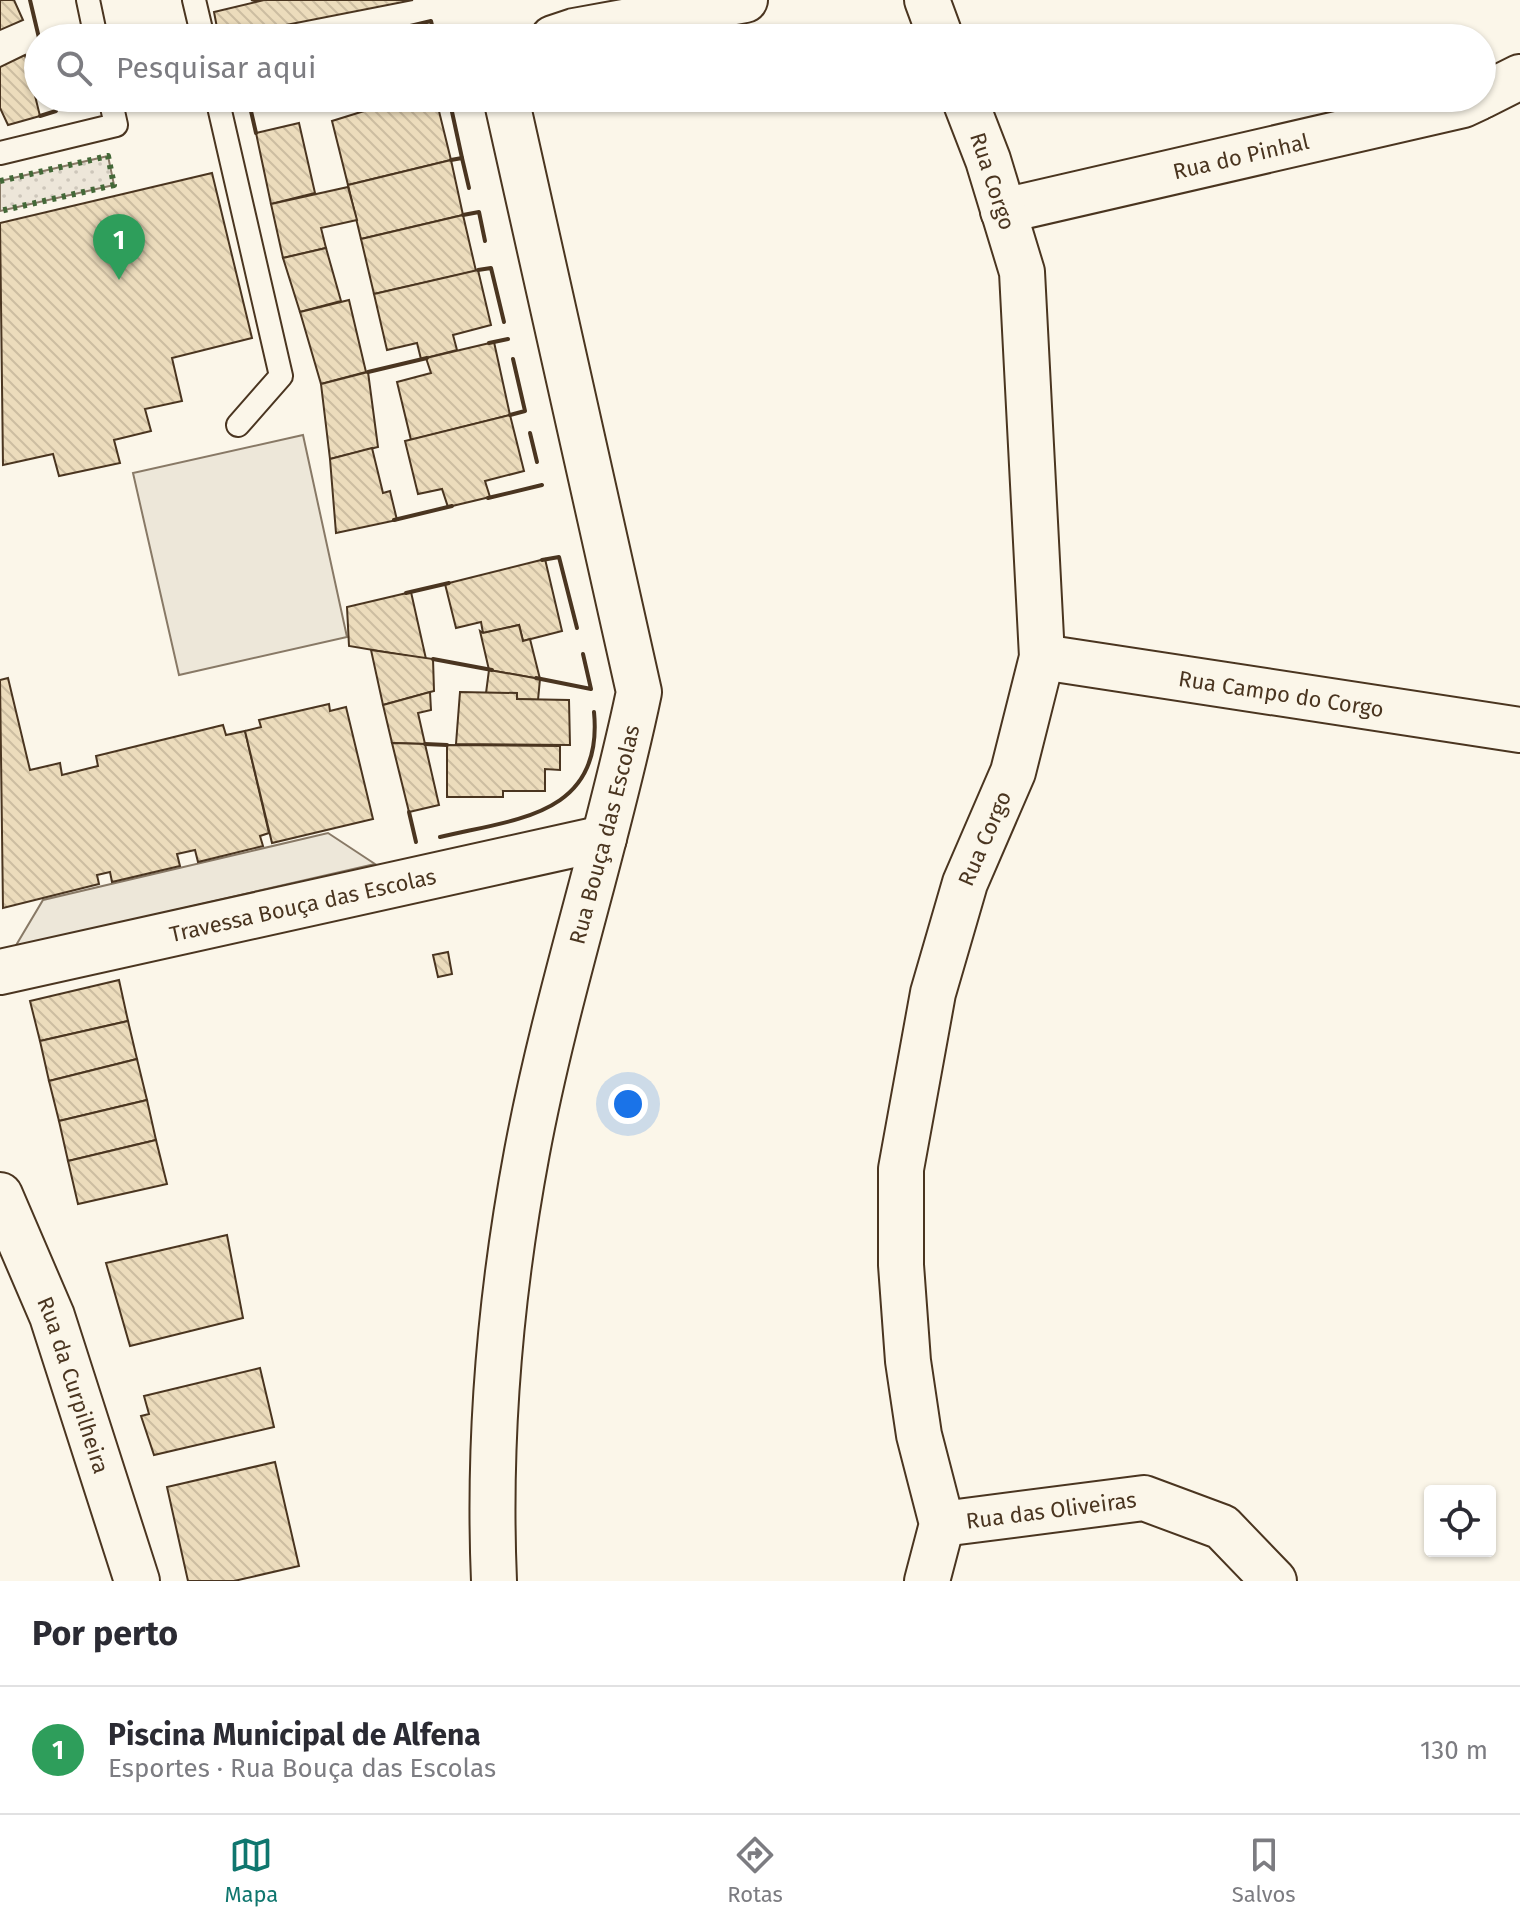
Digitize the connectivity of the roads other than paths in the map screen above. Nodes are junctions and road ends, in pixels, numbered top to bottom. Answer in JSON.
{"nodes":[{"id":1,"x":88,"y":0,"type":"edge"},
{"id":2,"x":194,"y":0,"type":"edge"},
{"id":3,"x":745,"y":0,"type":"edge"},
{"id":4,"x":927,"y":0,"type":"edge"},
{"id":5,"x":93,"y":24,"type":"edge"},
{"id":6,"x":200,"y":24,"type":"edge"},
{"id":7,"x":613,"y":24,"type":"edge"},
{"id":8,"x":936,"y":24,"type":"edge"},
{"id":9,"x":1520,"y":77,"type":"edge"},
{"id":10,"x":1496,"y":89,"type":"edge"},
{"id":11,"x":113,"y":112,"type":"edge"},
{"id":12,"x":220,"y":112,"type":"edge"},
{"id":13,"x":509,"y":112,"type":"edge"},
{"id":14,"x":969,"y":112,"type":"edge"},
{"id":15,"x":1433,"y":112,"type":"edge"},
{"id":16,"x":0,"y":153,"type":"edge"},
{"id":17,"x":1003,"y":211,"type":"junction"},
{"id":18,"x":238,"y":425,"type":"dead end"},
{"id":19,"x":1042,"y":657,"type":"junction"},
{"id":20,"x":1520,"y":730,"type":"edge"},
{"id":21,"x":604,"y":838,"type":"junction"},
{"id":22,"x":0,"y":972,"type":"edge"},
{"id":23,"x":0,"y":1195,"type":"edge"},
{"id":24,"x":942,"y":1524,"type":"junction"},
{"id":25,"x":137,"y":1581,"type":"edge"},
{"id":26,"x":494,"y":1581,"type":"edge"},
{"id":27,"x":927,"y":1581,"type":"edge"},
{"id":28,"x":1274,"y":1581,"type":"edge"}],
"edges":[{"from":1,"to":5,"type":"lane"},
{"from":2,"to":6,"type":"lane"},
{"from":3,"to":7,"type":"street"},
{"from":4,"to":8,"type":"street"},
{"from":9,"to":10,"type":"street","name":"Rua do Pinhal"},
{"from":11,"to":16,"type":"lane"},
{"from":12,"to":18,"type":"lane"},
{"from":13,"to":21,"type":"street","name":"Rua Bouça das Escolas"},
{"from":14,"to":17,"type":"street","name":"Rua Corgo"},
{"from":15,"to":17,"type":"street","name":"Rua do Pinhal"},
{"from":17,"to":19,"type":"street","name":"Rua Corgo"},
{"from":19,"to":20,"type":"street","name":"Rua Campo do Corgo"},
{"from":19,"to":24,"type":"street","name":"Rua Corgo"},
{"from":21,"to":22,"type":"street","name":"Travessa Bouça das Escolas"},
{"from":21,"to":26,"type":"street","name":"Rua Bouça das Escolas"},
{"from":23,"to":25,"type":"street","name":"Rua da Curpilheira"},
{"from":24,"to":27,"type":"street","name":"Rua Corgo"},
{"from":24,"to":28,"type":"street","name":"Rua das Oliveiras"}]}
